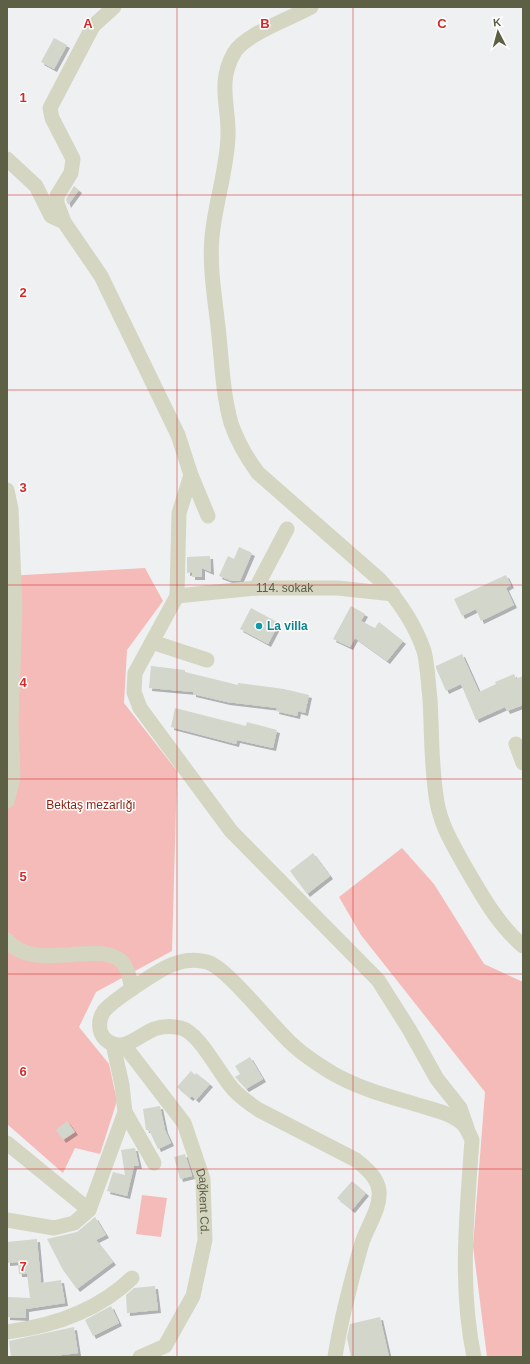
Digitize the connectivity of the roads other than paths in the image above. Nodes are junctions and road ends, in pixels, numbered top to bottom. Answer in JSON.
{"nodes":[{"id":1,"x":114,"y":7,"type":"edge"},
{"id":2,"x":311,"y":7,"type":"edge"},
{"id":3,"x":7,"y":159,"type":"edge"},
{"id":4,"x":64,"y":222,"type":"junction"},
{"id":5,"x":191,"y":475,"type":"junction"},
{"id":6,"x":7,"y":490,"type":"edge"},
{"id":7,"x":208,"y":516,"type":"dead end"},
{"id":8,"x":287,"y":529,"type":"dead end"},
{"id":9,"x":256,"y":588,"type":"junction"},
{"id":10,"x":393,"y":594,"type":"junction"},
{"id":11,"x":177,"y":596,"type":"junction"},
{"id":12,"x":152,"y":642,"type":"junction"},
{"id":13,"x":207,"y":660,"type":"dead end"},
{"id":14,"x":516,"y":744,"type":"dead end"},
{"id":15,"x":10,"y":758,"type":"edge"},
{"id":16,"x":523,"y":763,"type":"edge"},
{"id":17,"x":7,"y":802,"type":"edge"},
{"id":18,"x":7,"y":940,"type":"edge"},
{"id":19,"x":523,"y":946,"type":"edge"},
{"id":20,"x":132,"y":989,"type":"junction"},
{"id":21,"x":118,"y":1044,"type":"junction"},
{"id":22,"x":125,"y":1112,"type":"junction"},
{"id":23,"x":468,"y":1129,"type":"junction"},
{"id":24,"x":7,"y":1143,"type":"edge"},
{"id":25,"x":154,"y":1163,"type":"dead end"},
{"id":26,"x":88,"y":1210,"type":"junction"},
{"id":27,"x":7,"y":1220,"type":"edge"},
{"id":28,"x":132,"y":1278,"type":"dead end"},
{"id":29,"x":7,"y":1332,"type":"edge"},
{"id":30,"x":140,"y":1357,"type":"edge"},
{"id":31,"x":335,"y":1357,"type":"edge"},
{"id":32,"x":474,"y":1357,"type":"edge"}],
"edges":[{"from":1,"to":4,"type":"street"},
{"from":2,"to":10,"type":"street"},
{"from":3,"to":4,"type":"street"},
{"from":4,"to":5,"type":"street"},
{"from":5,"to":7,"type":"street"},
{"from":5,"to":11,"type":"street"},
{"from":6,"to":15,"type":"street"},
{"from":8,"to":9,"type":"street"},
{"from":9,"to":10,"type":"street","name":"114. sokak"},
{"from":9,"to":11,"type":"street","name":"114. sokak"},
{"from":10,"to":19,"type":"street"},
{"from":11,"to":12,"type":"street"},
{"from":12,"to":13,"type":"street"},
{"from":12,"to":23,"type":"street"},
{"from":14,"to":16,"type":"street"},
{"from":15,"to":17,"type":"street"},
{"from":18,"to":20,"type":"street"},
{"from":20,"to":21,"type":"street","name":"Dağkent Cd."},
{"from":20,"to":23,"type":"street"},
{"from":21,"to":22,"type":"street"},
{"from":21,"to":30,"type":"street","name":"Dağkent Cd."},
{"from":21,"to":31,"type":"street"},
{"from":22,"to":25,"type":"street"},
{"from":22,"to":26,"type":"street"},
{"from":23,"to":32,"type":"street"},
{"from":24,"to":26,"type":"street"},
{"from":26,"to":27,"type":"street"},
{"from":28,"to":29,"type":"street"}]}
